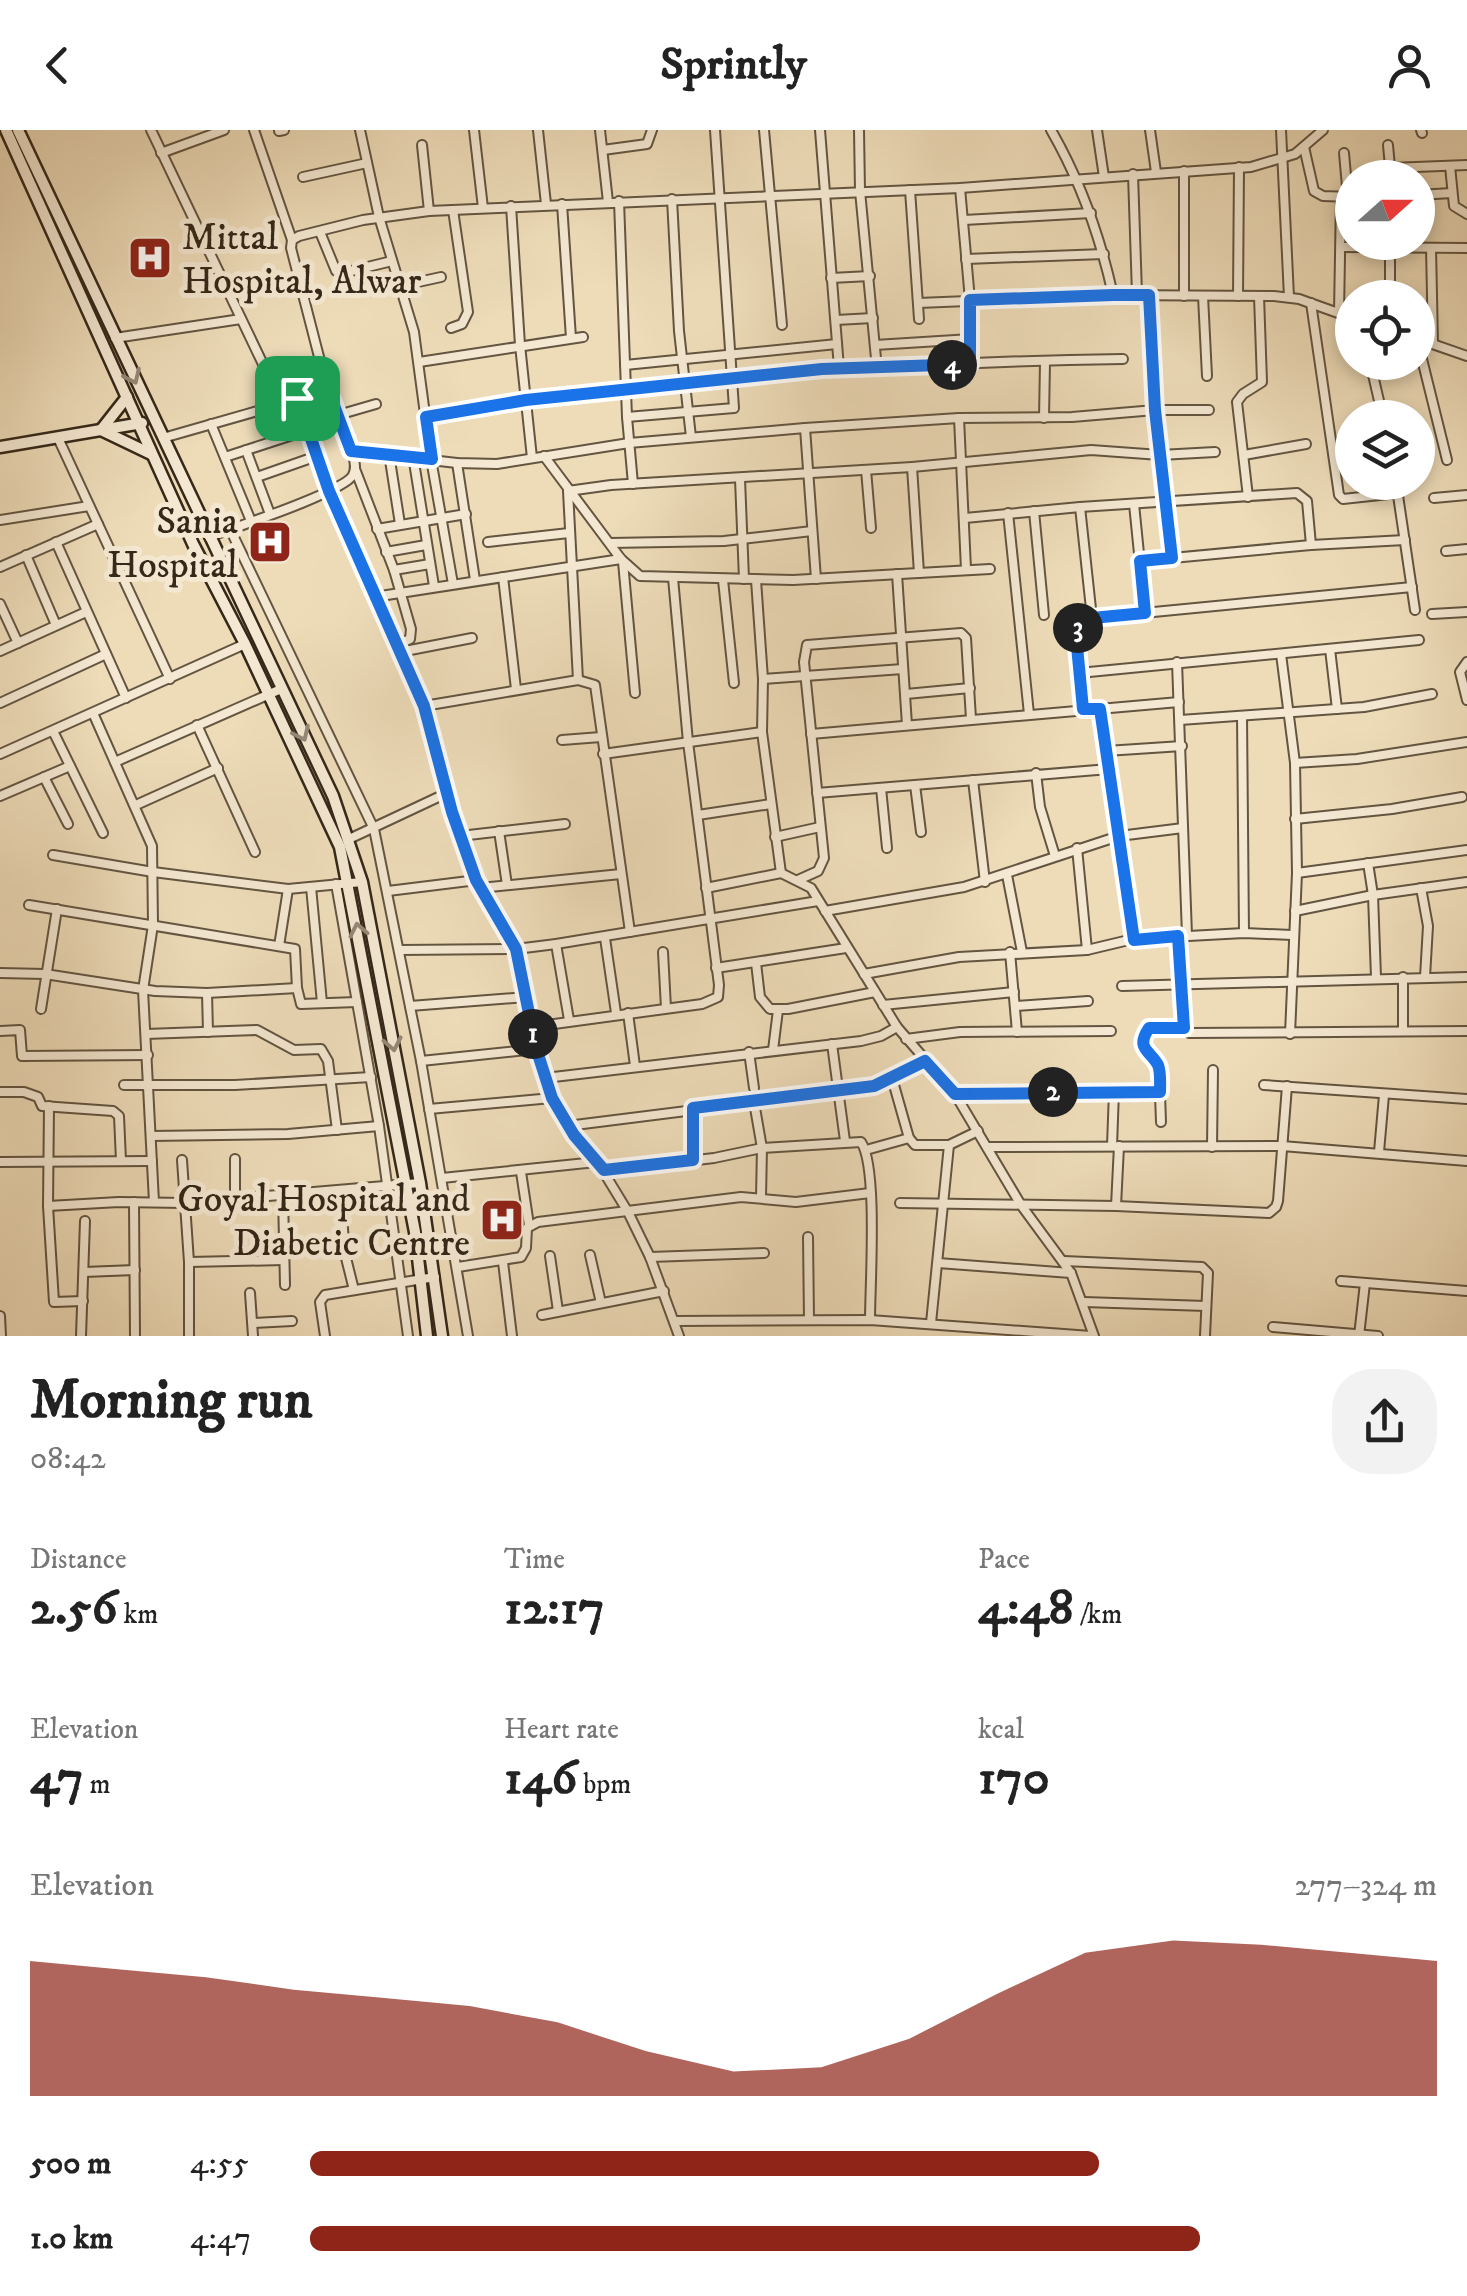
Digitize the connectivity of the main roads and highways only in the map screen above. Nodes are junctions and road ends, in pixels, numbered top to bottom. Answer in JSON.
{"nodes":[{"id":1,"x":6,"y":130,"type":"edge"},
{"id":2,"x":18,"y":130,"type":"edge"},
{"id":3,"x":127,"y":397,"type":"junction"},
{"id":4,"x":154,"y":420,"type":"junction"},
{"id":5,"x":138,"y":423,"type":"junction"},
{"id":6,"x":100,"y":430,"type":"junction"},
{"id":7,"x":0,"y":447,"type":"edge"},
{"id":8,"x":152,"y":455,"type":"junction"},
{"id":9,"x":427,"y":1336,"type":"edge"},
{"id":10,"x":442,"y":1336,"type":"edge"}],
"edges":[{"from":1,"to":3,"type":"main road"},
{"from":2,"to":4,"type":"main road","one_way":true},
{"from":3,"to":5,"type":"main road"},
{"from":3,"to":6,"type":"main road"},
{"from":4,"to":5,"type":"main road"},
{"from":4,"to":10,"type":"main road","one_way":true},
{"from":5,"to":6,"type":"main road"},
{"from":5,"to":8,"type":"main road"},
{"from":6,"to":7,"type":"main road"},
{"from":6,"to":8,"type":"main road"},
{"from":9,"to":8,"type":"main road","one_way":true}]}
